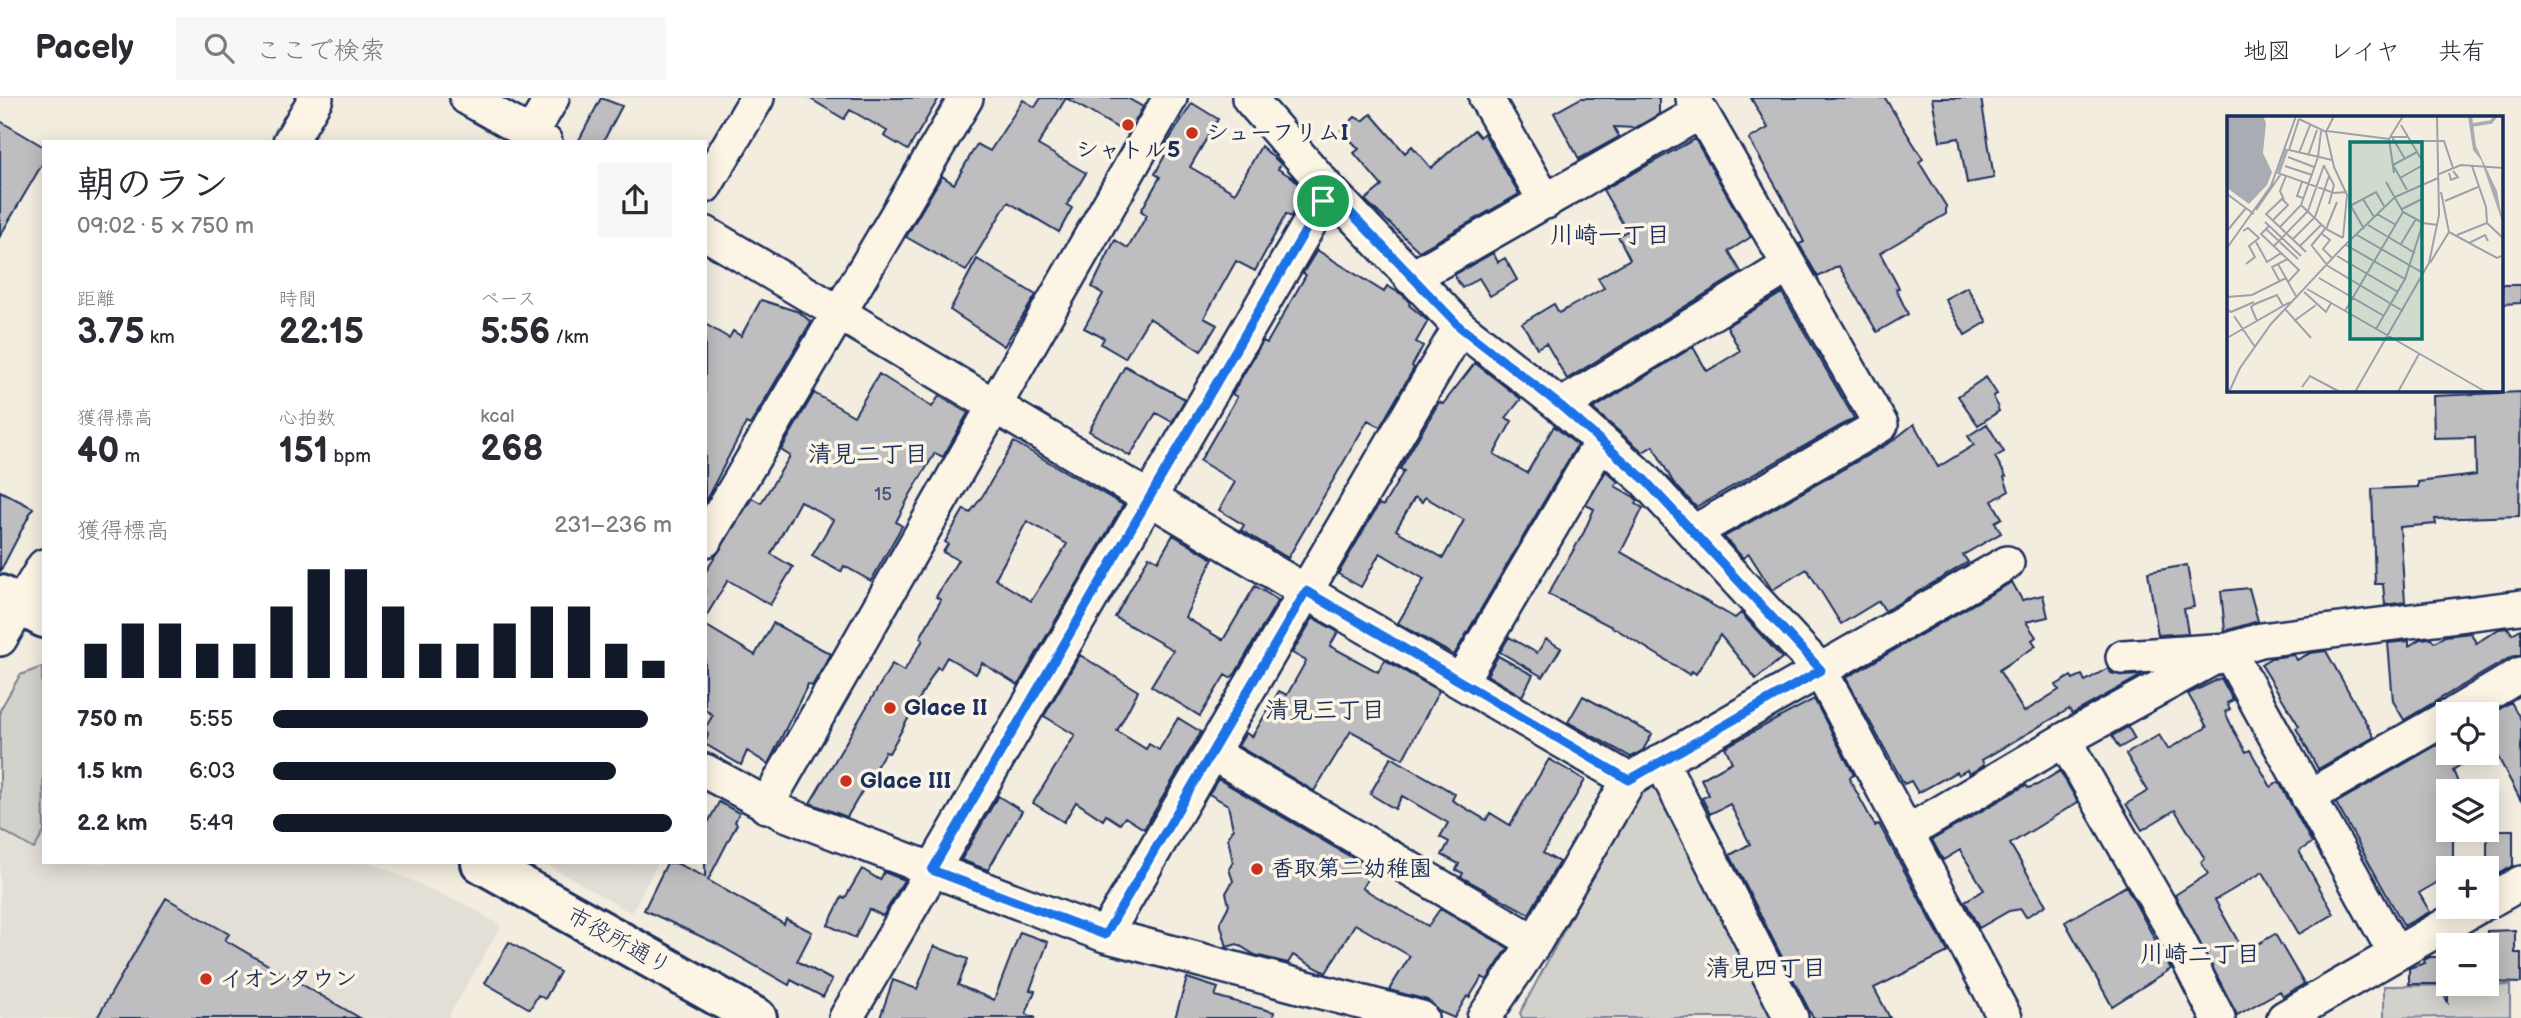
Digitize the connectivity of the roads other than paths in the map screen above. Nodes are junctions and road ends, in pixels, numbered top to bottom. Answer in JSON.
{"nodes":[{"id":1,"x":316,"y":98,"type":"edge"},
{"id":2,"x":467,"y":98,"type":"edge"},
{"id":3,"x":552,"y":98,"type":"edge"},
{"id":4,"x":757,"y":98,"type":"edge"},
{"id":5,"x":966,"y":98,"type":"edge"},
{"id":6,"x":1170,"y":98,"type":"edge"},
{"id":7,"x":1250,"y":98,"type":"edge"},
{"id":8,"x":1486,"y":98,"type":"edge"},
{"id":9,"x":1696,"y":105,"type":"edge"},
{"id":10,"x":534,"y":139,"type":"edge"},
{"id":11,"x":291,"y":140,"type":"edge"},
{"id":12,"x":707,"y":183,"type":"edge"},
{"id":13,"x":1329,"y":190,"type":"junction"},
{"id":14,"x":1546,"y":202,"type":"junction"},
{"id":15,"x":707,"y":234,"type":"edge"},
{"id":16,"x":1788,"y":266,"type":"junction"},
{"id":17,"x":1411,"y":278,"type":"junction"},
{"id":18,"x":839,"y":313,"type":"junction"},
{"id":19,"x":1460,"y":327,"type":"junction"},
{"id":20,"x":1561,"y":406,"type":"junction"},
{"id":21,"x":996,"y":407,"type":"junction"},
{"id":22,"x":1601,"y":442,"type":"junction"},
{"id":23,"x":1147,"y":497,"type":"junction"},
{"id":24,"x":1694,"y":532,"type":"junction"},
{"id":25,"x":707,"y":537,"type":"edge"},
{"id":26,"x":2007,"y":563,"type":"dead end"},
{"id":27,"x":42,"y":570,"type":"edge"},
{"id":28,"x":1306,"y":591,"type":"junction"},
{"id":29,"x":22,"y":606,"type":"edge"},
{"id":30,"x":2521,"y":607,"type":"edge"},
{"id":31,"x":0,"y":639,"type":"edge"},
{"id":32,"x":2228,"y":650,"type":"junction"},
{"id":33,"x":2123,"y":657,"type":"dead end"},
{"id":34,"x":1821,"y":670,"type":"junction"},
{"id":35,"x":2521,"y":674,"type":"edge"},
{"id":36,"x":1462,"y":680,"type":"junction"},
{"id":37,"x":2474,"y":702,"type":"edge"},
{"id":38,"x":2436,"y":725,"type":"edge"},
{"id":39,"x":2064,"y":740,"type":"junction"},
{"id":40,"x":1212,"y":753,"type":"junction"},
{"id":41,"x":1661,"y":761,"type":"junction"},
{"id":42,"x":707,"y":772,"type":"edge"},
{"id":43,"x":1629,"y":780,"type":"junction"},
{"id":44,"x":2308,"y":797,"type":"junction"},
{"id":45,"x":766,"y":806,"type":"junction"},
{"id":46,"x":1908,"y":832,"type":"junction"},
{"id":47,"x":483,"y":864,"type":"edge"},
{"id":48,"x":932,"y":870,"type":"junction"},
{"id":49,"x":2521,"y":883,"type":"edge"},
{"id":50,"x":2499,"y":895,"type":"edge"},
{"id":51,"x":2456,"y":919,"type":"edge"},
{"id":52,"x":1105,"y":935,"type":"junction"},
{"id":53,"x":1535,"y":942,"type":"junction"},
{"id":54,"x":2395,"y":953,"type":"junction"},
{"id":55,"x":757,"y":1018,"type":"edge"},
{"id":56,"x":846,"y":1018,"type":"edge"},
{"id":57,"x":1421,"y":1018,"type":"edge"},
{"id":58,"x":1484,"y":1018,"type":"edge"},
{"id":59,"x":1791,"y":1018,"type":"edge"},
{"id":60,"x":2005,"y":1018,"type":"edge"},
{"id":61,"x":2218,"y":1018,"type":"edge"},
{"id":62,"x":2284,"y":1018,"type":"edge"}],
"edges":[{"from":1,"to":11,"type":"street"},
{"from":2,"to":10,"type":"street"},
{"from":3,"to":10,"type":"street"},
{"from":4,"to":12,"type":"street"},
{"from":5,"to":18,"type":"street"},
{"from":6,"to":21,"type":"street"},
{"from":7,"to":13,"type":"street"},
{"from":8,"to":14,"type":"street"},
{"from":9,"to":14,"type":"street"},
{"from":9,"to":16,"type":"street"},
{"from":13,"to":17,"type":"street"},
{"from":13,"to":23,"type":"street"},
{"from":14,"to":17,"type":"street"},
{"from":15,"to":18,"type":"street"},
{"from":16,"to":20,"type":"street"},
{"from":16,"to":24,"type":"street"},
{"from":17,"to":19,"type":"street"},
{"from":18,"to":21,"type":"street"},
{"from":18,"to":25,"type":"street"},
{"from":19,"to":20,"type":"street"},
{"from":19,"to":28,"type":"street"},
{"from":20,"to":22,"type":"street"},
{"from":21,"to":23,"type":"street"},
{"from":21,"to":45,"type":"street"},
{"from":22,"to":24,"type":"street"},
{"from":22,"to":36,"type":"street"},
{"from":23,"to":28,"type":"street"},
{"from":23,"to":48,"type":"street"},
{"from":24,"to":34,"type":"street"},
{"from":26,"to":34,"type":"street"},
{"from":27,"to":29,"type":"street"},
{"from":28,"to":36,"type":"street"},
{"from":28,"to":40,"type":"street"},
{"from":29,"to":31,"type":"street"},
{"from":30,"to":32,"type":"street"},
{"from":32,"to":33,"type":"street"},
{"from":32,"to":39,"type":"street"},
{"from":32,"to":44,"type":"street"},
{"from":34,"to":41,"type":"street"},
{"from":34,"to":46,"type":"street"},
{"from":35,"to":37,"type":"street"},
{"from":36,"to":43,"type":"street"},
{"from":38,"to":44,"type":"street"},
{"from":39,"to":46,"type":"street"},
{"from":39,"to":61,"type":"street"},
{"from":40,"to":52,"type":"street"},
{"from":40,"to":53,"type":"street"},
{"from":41,"to":43,"type":"street"},
{"from":41,"to":59,"type":"street"},
{"from":42,"to":45,"type":"street"},
{"from":43,"to":53,"type":"street"},
{"from":44,"to":54,"type":"street"},
{"from":45,"to":48,"type":"street"},
{"from":46,"to":60,"type":"street"},
{"from":47,"to":55,"type":"main road","name":"市役所通り"},
{"from":48,"to":52,"type":"street"},
{"from":48,"to":56,"type":"street"},
{"from":49,"to":50,"type":"street"},
{"from":51,"to":54,"type":"street"},
{"from":52,"to":57,"type":"street"},
{"from":53,"to":58,"type":"street"},
{"from":54,"to":62,"type":"street"}]}
